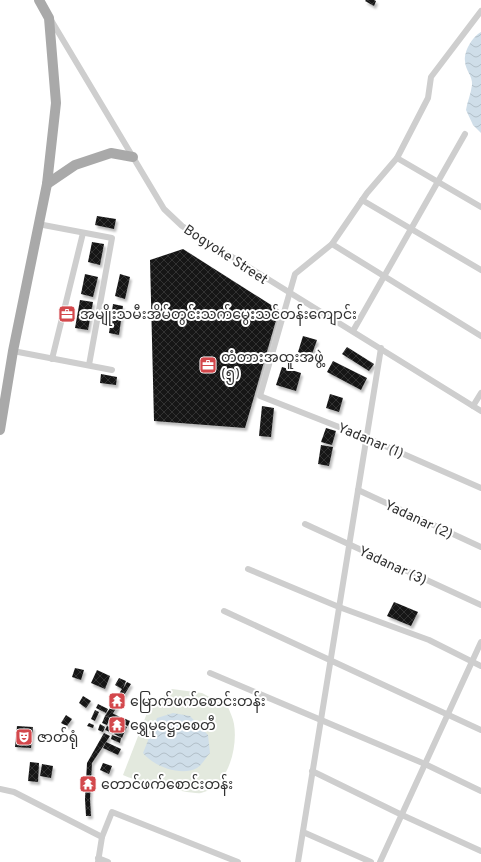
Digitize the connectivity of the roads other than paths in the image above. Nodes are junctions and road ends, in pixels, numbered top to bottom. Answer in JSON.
{"nodes":[{"id":1,"x":39,"y":0,"type":"edge"},
{"id":2,"x":481,"y":11,"type":"edge"},
{"id":3,"x":49,"y":18,"type":"junction"},
{"id":4,"x":465,"y":134,"type":"dead end"},
{"id":5,"x":133,"y":157,"type":"junction"},
{"id":6,"x":397,"y":158,"type":"junction"},
{"id":7,"x":438,"y":182,"type":"junction"},
{"id":8,"x":47,"y":184,"type":"junction"},
{"id":9,"x":362,"y":200,"type":"junction"},
{"id":10,"x":481,"y":207,"type":"edge"},
{"id":11,"x":38,"y":224,"type":"junction"},
{"id":12,"x":412,"y":230,"type":"junction"},
{"id":13,"x":83,"y":233,"type":"junction"},
{"id":14,"x":332,"y":244,"type":"junction"},
{"id":15,"x":481,"y":270,"type":"edge"},
{"id":16,"x":385,"y":276,"type":"junction"},
{"id":17,"x":289,"y":294,"type":"junction"},
{"id":18,"x":353,"y":331,"type":"junction"},
{"id":19,"x":481,"y":336,"type":"edge"},
{"id":20,"x":381,"y":348,"type":"junction"},
{"id":21,"x":13,"y":351,"type":"junction"},
{"id":22,"x":52,"y":359,"type":"junction"},
{"id":23,"x":89,"y":365,"type":"junction"},
{"id":24,"x":112,"y":370,"type":"dead end"},
{"id":25,"x":481,"y":393,"type":"edge"},
{"id":26,"x":473,"y":406,"type":"junction"},
{"id":27,"x":2,"y":410,"type":"edge"},
{"id":28,"x":481,"y":411,"type":"edge"},
{"id":29,"x":0,"y":430,"type":"edge"},
{"id":30,"x":367,"y":438,"type":"junction"},
{"id":31,"x":481,"y":488,"type":"edge"},
{"id":32,"x":358,"y":490,"type":"junction"},
{"id":33,"x":305,"y":524,"type":"dead end"},
{"id":34,"x":349,"y":545,"type":"junction"},
{"id":35,"x":481,"y":547,"type":"edge"},
{"id":36,"x":248,"y":568,"type":"dead end"},
{"id":37,"x":481,"y":605,"type":"edge"},
{"id":38,"x":339,"y":607,"type":"junction"},
{"id":39,"x":224,"y":612,"type":"dead end"},
{"id":40,"x":481,"y":642,"type":"edge"},
{"id":41,"x":330,"y":660,"type":"junction"},
{"id":42,"x":472,"y":662,"type":"junction"},
{"id":43,"x":481,"y":666,"type":"edge"},
{"id":44,"x":210,"y":673,"type":"dead end"},
{"id":45,"x":448,"y":714,"type":"junction"},
{"id":46,"x":321,"y":719,"type":"junction"},
{"id":47,"x":481,"y":730,"type":"edge"},
{"id":48,"x":425,"y":764,"type":"junction"},
{"id":49,"x":312,"y":771,"type":"junction"},
{"id":50,"x":0,"y":789,"type":"edge"},
{"id":51,"x":481,"y":791,"type":"edge"},
{"id":52,"x":402,"y":815,"type":"junction"},
{"id":53,"x":302,"y":832,"type":"junction"},
{"id":54,"x":102,"y":837,"type":"junction"},
{"id":55,"x":481,"y":851,"type":"edge"},
{"id":56,"x":98,"y":860,"type":"edge"},
{"id":57,"x":108,"y":862,"type":"edge"},
{"id":58,"x":238,"y":862,"type":"edge"},
{"id":59,"x":298,"y":862,"type":"edge"},
{"id":60,"x":371,"y":862,"type":"edge"},
{"id":61,"x":380,"y":862,"type":"edge"}],
"edges":[{"from":1,"to":3,"type":"main road"},
{"from":2,"to":6,"type":"street"},
{"from":3,"to":5,"type":"street","name":"Bogyoke Street"},
{"from":3,"to":8,"type":"main road"},
{"from":4,"to":7,"type":"street"},
{"from":5,"to":8,"type":"main road"},
{"from":5,"to":17,"type":"street","name":"Bogyoke Street"},
{"from":6,"to":7,"type":"street"},
{"from":6,"to":9,"type":"street"},
{"from":7,"to":10,"type":"street"},
{"from":7,"to":12,"type":"street"},
{"from":8,"to":11,"type":"main road"},
{"from":9,"to":12,"type":"street"},
{"from":9,"to":14,"type":"street"},
{"from":11,"to":13,"type":"street"},
{"from":11,"to":21,"type":"main road"},
{"from":12,"to":15,"type":"street"},
{"from":12,"to":16,"type":"street"},
{"from":13,"to":22,"type":"street"},
{"from":13,"to":23,"type":"street"},
{"from":14,"to":16,"type":"street"},
{"from":14,"to":17,"type":"street"},
{"from":16,"to":18,"type":"street"},
{"from":16,"to":19,"type":"street"},
{"from":17,"to":18,"type":"street","name":"Bogyoke Street"},
{"from":17,"to":30,"type":"street","name":"Yadanar (1)"},
{"from":18,"to":20,"type":"street","name":"Bogyoke Street"},
{"from":20,"to":26,"type":"street","name":"Bogyoke Street"},
{"from":20,"to":30,"type":"street"},
{"from":21,"to":22,"type":"street"},
{"from":21,"to":27,"type":"main road"},
{"from":22,"to":23,"type":"street"},
{"from":23,"to":24,"type":"street"},
{"from":25,"to":26,"type":"street"},
{"from":26,"to":28,"type":"street","name":"Bogyoke Street"},
{"from":27,"to":29,"type":"main road"},
{"from":30,"to":31,"type":"street","name":"Yadanar (1)"},
{"from":30,"to":32,"type":"street"},
{"from":32,"to":34,"type":"street"},
{"from":32,"to":35,"type":"street","name":"Yadanar (2)"},
{"from":33,"to":34,"type":"street","name":"Yadanar (3)"},
{"from":34,"to":37,"type":"street","name":"Yadanar (3)"},
{"from":34,"to":38,"type":"street"},
{"from":36,"to":38,"type":"street"},
{"from":38,"to":41,"type":"street"},
{"from":38,"to":42,"type":"street"},
{"from":39,"to":41,"type":"street"},
{"from":40,"to":42,"type":"street"},
{"from":41,"to":45,"type":"street"},
{"from":41,"to":46,"type":"street"},
{"from":42,"to":43,"type":"street"},
{"from":42,"to":45,"type":"street"},
{"from":44,"to":46,"type":"street"},
{"from":45,"to":47,"type":"street"},
{"from":45,"to":48,"type":"street"},
{"from":46,"to":48,"type":"street"},
{"from":46,"to":49,"type":"street"},
{"from":48,"to":51,"type":"street"},
{"from":48,"to":52,"type":"street"},
{"from":49,"to":52,"type":"street"},
{"from":49,"to":53,"type":"street"},
{"from":50,"to":54,"type":"street"},
{"from":52,"to":55,"type":"street"},
{"from":52,"to":61,"type":"street"},
{"from":53,"to":59,"type":"street"},
{"from":53,"to":60,"type":"street"},
{"from":54,"to":56,"type":"street"},
{"from":54,"to":58,"type":"street"},
{"from":56,"to":57,"type":"street"}]}
